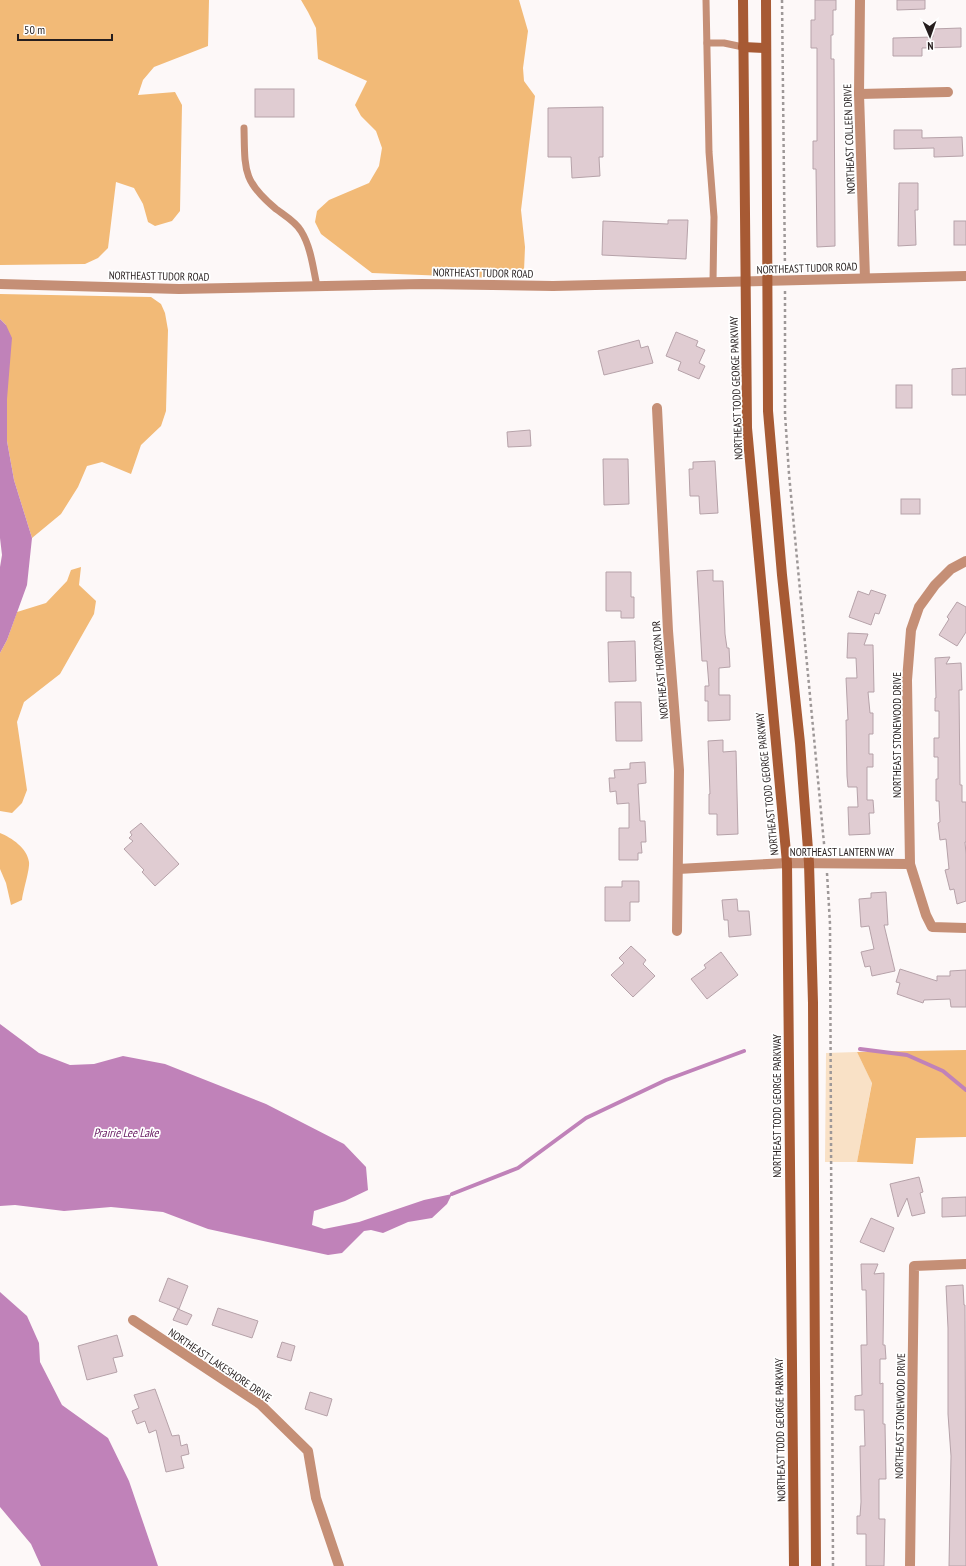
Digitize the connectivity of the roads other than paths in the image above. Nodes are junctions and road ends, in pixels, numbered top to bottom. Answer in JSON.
{"nodes":[{"id":1,"x":706,"y":0,"type":"edge"},
{"id":2,"x":742,"y":0,"type":"edge"},
{"id":3,"x":766,"y":0,"type":"edge"},
{"id":4,"x":860,"y":0,"type":"edge"},
{"id":5,"x":707,"y":42,"type":"junction"},
{"id":6,"x":742,"y":47,"type":"junction"},
{"id":7,"x":766,"y":48,"type":"junction"},
{"id":8,"x":948,"y":92,"type":"dead end"},
{"id":9,"x":859,"y":94,"type":"junction"},
{"id":10,"x":244,"y":128,"type":"dead end"},
{"id":11,"x":966,"y":276,"type":"edge"},
{"id":12,"x":865,"y":278,"type":"junction"},
{"id":13,"x":746,"y":281,"type":"junction"},
{"id":14,"x":767,"y":281,"type":"junction"},
{"id":15,"x":713,"y":282,"type":"junction"},
{"id":16,"x":0,"y":284,"type":"edge"},
{"id":17,"x":317,"y":286,"type":"junction"},
{"id":18,"x":657,"y":408,"type":"dead end"},
{"id":19,"x":966,"y":561,"type":"edge"},
{"id":20,"x":787,"y":863,"type":"junction"},
{"id":21,"x":810,"y":863,"type":"junction"},
{"id":22,"x":910,"y":864,"type":"junction"},
{"id":23,"x":678,"y":869,"type":"junction"},
{"id":24,"x":966,"y":928,"type":"edge"},
{"id":25,"x":678,"y":931,"type":"dead end"},
{"id":26,"x":966,"y":1264,"type":"edge"},
{"id":27,"x":133,"y":1320,"type":"dead end"},
{"id":28,"x":340,"y":1566,"type":"edge"},
{"id":29,"x":794,"y":1566,"type":"edge"},
{"id":30,"x":816,"y":1566,"type":"edge"},
{"id":31,"x":910,"y":1566,"type":"edge"}],
"edges":[{"from":1,"to":5,"type":"lane"},
{"from":2,"to":6,"type":"main road","name":"NORTHEAST TODD GEORGE PARKWAY"},
{"from":3,"to":7,"type":"main road"},
{"from":4,"to":9,"type":"street","name":"NORTHEAST COLLEEN DRIVE"},
{"from":5,"to":6,"type":"lane"},
{"from":5,"to":15,"type":"lane"},
{"from":6,"to":7,"type":"main road"},
{"from":6,"to":13,"type":"main road","name":"NORTHEAST TODD GEORGE PARKWAY"},
{"from":7,"to":14,"type":"main road"},
{"from":8,"to":9,"type":"street"},
{"from":9,"to":12,"type":"street","name":"NORTHEAST COLLEEN DRIVE"},
{"from":10,"to":17,"type":"lane"},
{"from":11,"to":12,"type":"street","name":"NORTHEAST TUDOR ROAD"},
{"from":12,"to":14,"type":"street","name":"NORTHEAST TUDOR ROAD"},
{"from":13,"to":14,"type":"street","name":"NORTHEAST TUDOR ROAD"},
{"from":13,"to":15,"type":"street","name":"NORTHEAST TUDOR ROAD"},
{"from":13,"to":20,"type":"main road","name":"NORTHEAST TODD GEORGE PARKWAY"},
{"from":14,"to":21,"type":"main road"},
{"from":15,"to":17,"type":"street","name":"NORTHEAST TUDOR ROAD"},
{"from":16,"to":17,"type":"street","name":"NORTHEAST TUDOR ROAD"},
{"from":18,"to":23,"type":"street","name":"NORTHEAST HORIZON DR"},
{"from":19,"to":22,"type":"street","name":"NORTHEAST STONEWOOD DRIVE"},
{"from":20,"to":21,"type":"street","name":"NORTHEAST LANTERN WAY"},
{"from":20,"to":23,"type":"street","name":"NORTHEAST LANTERN WAY"},
{"from":20,"to":29,"type":"main road","name":"NORTHEAST TODD GEORGE PARKWAY"},
{"from":21,"to":22,"type":"street","name":"NORTHEAST LANTERN WAY"},
{"from":21,"to":30,"type":"main road"},
{"from":22,"to":24,"type":"street","name":"NORTHEAST STONEWOOD DRIVE"},
{"from":23,"to":25,"type":"street","name":"NORTHEAST HORIZON DR"},
{"from":26,"to":31,"type":"street","name":"NORTHEAST STONEWOOD DRIVE"},
{"from":27,"to":28,"type":"street","name":"NORTHEAST LAKESHORE DRIVE"}]}
